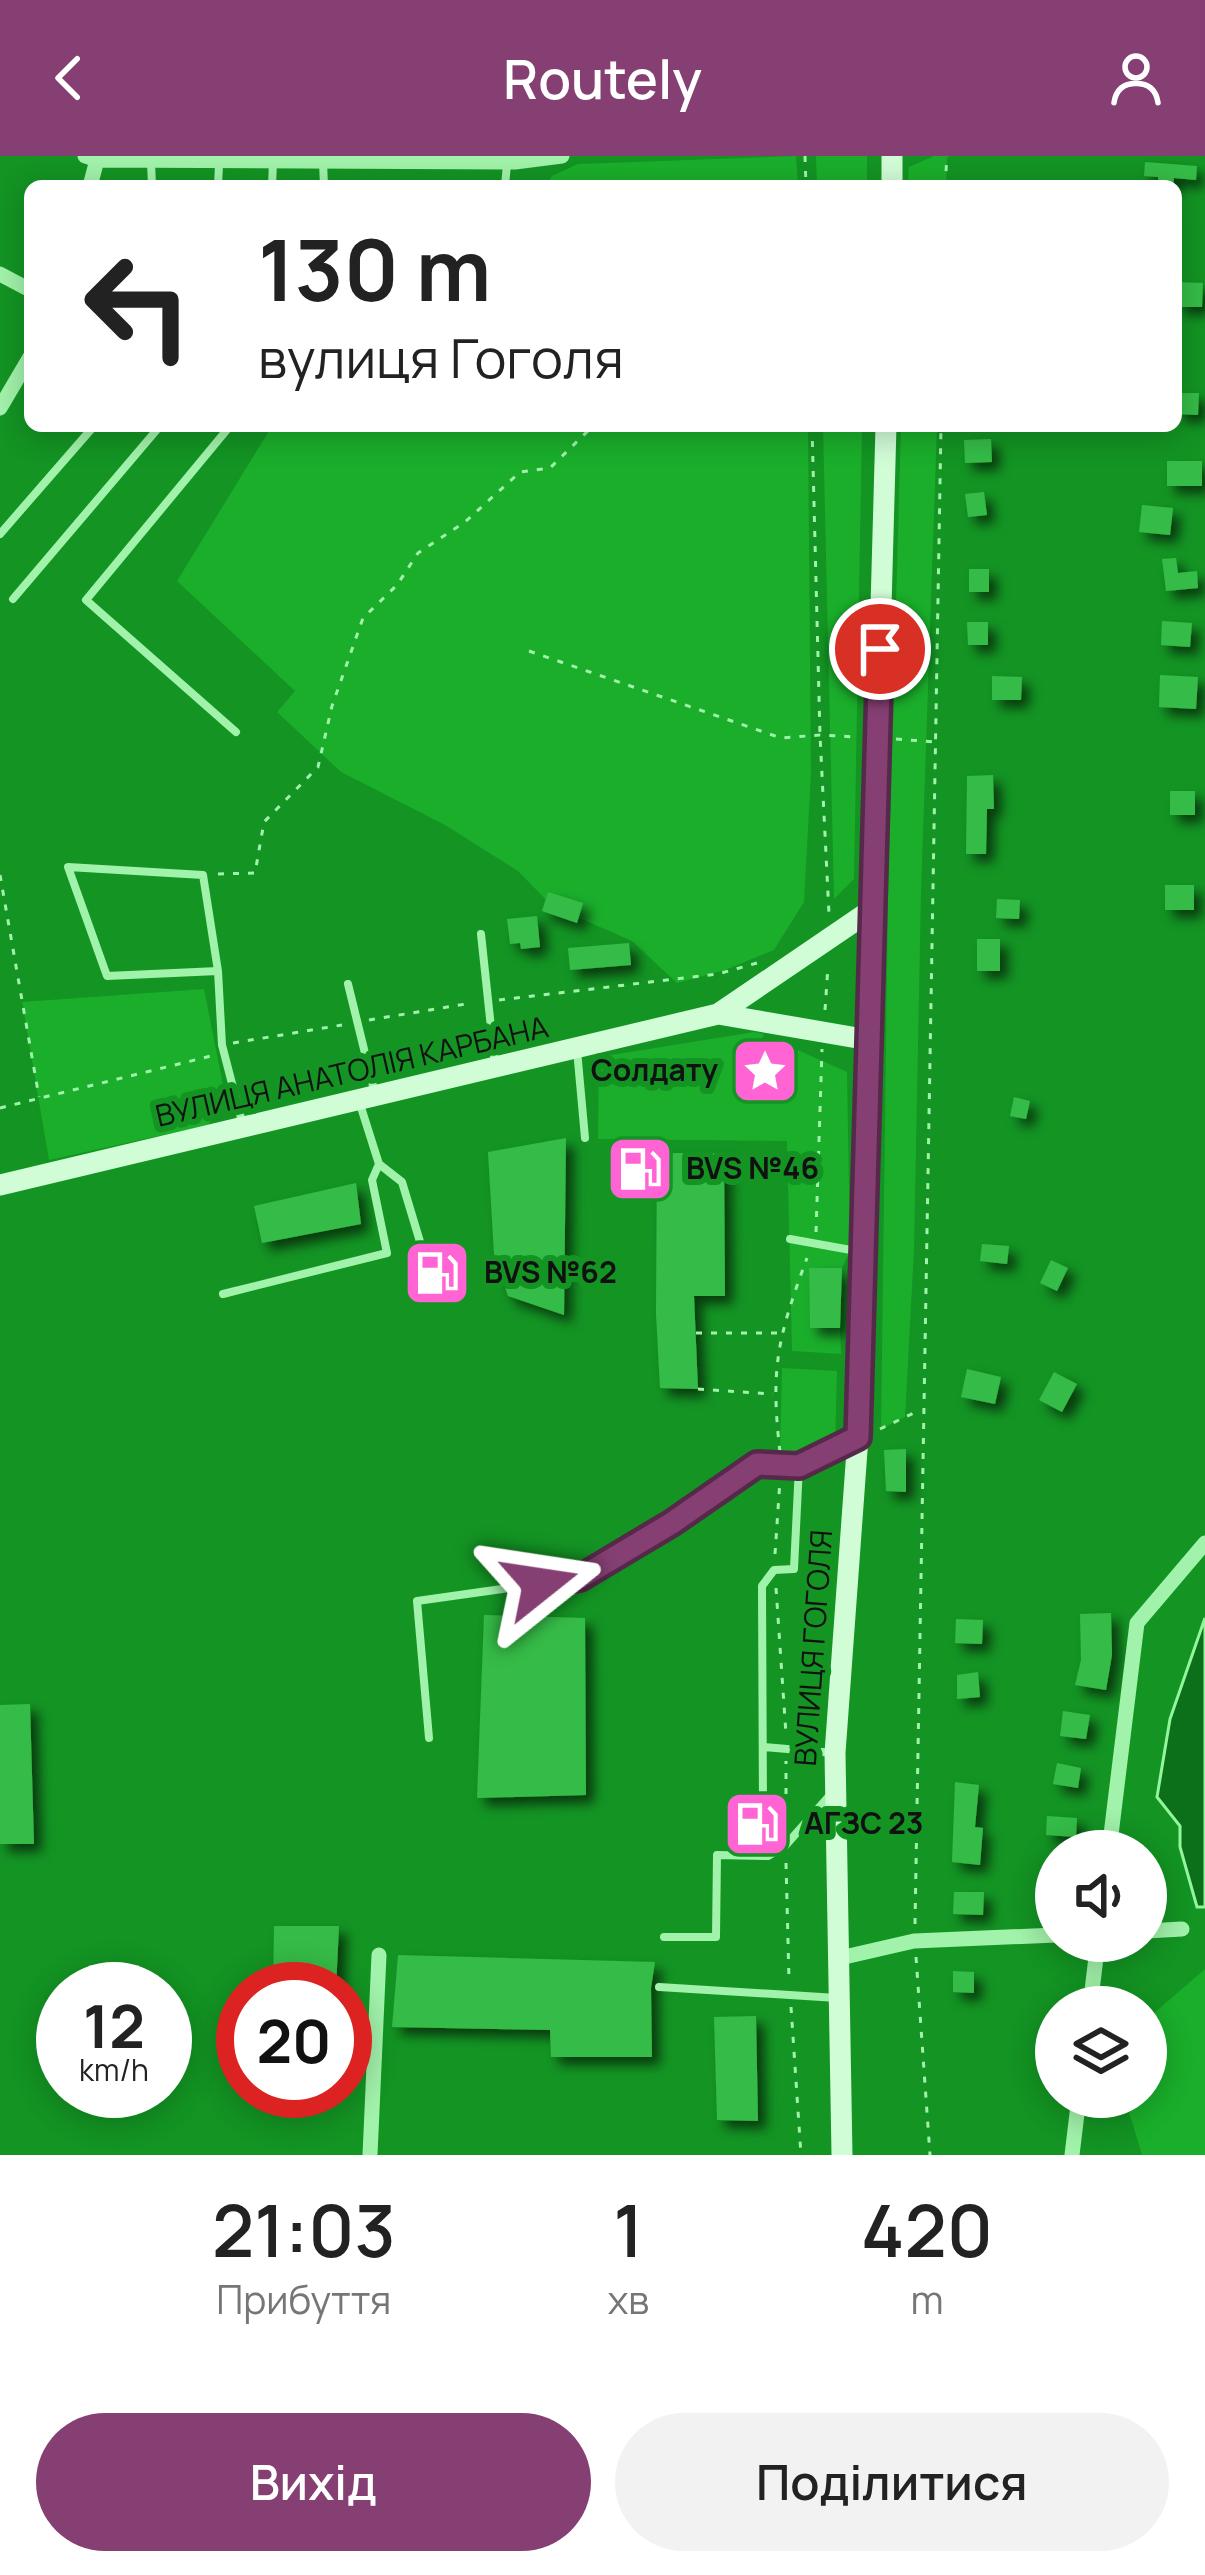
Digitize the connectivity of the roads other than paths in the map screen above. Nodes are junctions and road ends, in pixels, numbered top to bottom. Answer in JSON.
{"nodes":[{"id":1,"x":562,"y":156,"type":"edge"},
{"id":2,"x":91,"y":158,"type":"edge"},
{"id":3,"x":151,"y":160,"type":"junction"},
{"id":4,"x":219,"y":160,"type":"junction"},
{"id":5,"x":273,"y":160,"type":"junction"},
{"id":6,"x":323,"y":161,"type":"junction"},
{"id":7,"x":507,"y":161,"type":"junction"},
{"id":8,"x":152,"y":180,"type":"edge"},
{"id":9,"x":218,"y":180,"type":"edge"},
{"id":10,"x":272,"y":180,"type":"edge"},
{"id":11,"x":324,"y":180,"type":"edge"},
{"id":12,"x":505,"y":180,"type":"edge"},
{"id":13,"x":24,"y":367,"type":"edge"},
{"id":14,"x":0,"y":408,"type":"edge"},
{"id":15,"x":89,"y":432,"type":"edge"},
{"id":16,"x":155,"y":432,"type":"edge"},
{"id":17,"x":225,"y":432,"type":"edge"},
{"id":18,"x":886,"y":432,"type":"edge"},
{"id":19,"x":0,"y":534,"type":"edge"},
{"id":20,"x":13,"y":599,"type":"dead end"},
{"id":21,"x":236,"y":732,"type":"dead end"},
{"id":22,"x":872,"y":910,"type":"junction"},
{"id":23,"x":481,"y":934,"type":"dead end"},
{"id":24,"x":218,"y":971,"type":"junction"},
{"id":25,"x":348,"y":984,"type":"dead end"},
{"id":26,"x":718,"y":1014,"type":"junction"},
{"id":27,"x":869,"y":1040,"type":"junction"},
{"id":28,"x":577,"y":1049,"type":"junction"},
{"id":29,"x":496,"y":1066,"type":"junction"},
{"id":30,"x":367,"y":1097,"type":"junction"},
{"id":31,"x":245,"y":1129,"type":"junction"},
{"id":32,"x":585,"y":1138,"type":"dead end"},
{"id":33,"x":379,"y":1164,"type":"junction"},
{"id":34,"x":0,"y":1185,"type":"edge"},
{"id":35,"x":790,"y":1239,"type":"dead end"},
{"id":36,"x":421,"y":1245,"type":"dead end"},
{"id":37,"x":863,"y":1252,"type":"junction"},
{"id":38,"x":223,"y":1294,"type":"dead end"},
{"id":39,"x":858,"y":1437,"type":"junction"},
{"id":40,"x":799,"y":1466,"type":"junction"},
{"id":41,"x":1205,"y":1543,"type":"edge"},
{"id":42,"x":428,"y":1738,"type":"dead end"},
{"id":43,"x":764,"y":1747,"type":"junction"},
{"id":44,"x":835,"y":1754,"type":"junction"},
{"id":45,"x":835,"y":1789,"type":"junction"},
{"id":46,"x":763,"y":1812,"type":"dead end"},
{"id":47,"x":1112,"y":1830,"type":"edge"},
{"id":48,"x":1182,"y":1929,"type":"dead end"},
{"id":49,"x":1167,"y":1930,"type":"edge"},
{"id":50,"x":1035,"y":1936,"type":"edge"},
{"id":51,"x":664,"y":1937,"type":"dead end"},
{"id":52,"x":379,"y":1954,"type":"dead end"},
{"id":53,"x":840,"y":1958,"type":"junction"},
{"id":54,"x":659,"y":1987,"type":"dead end"},
{"id":55,"x":839,"y":1998,"type":"junction"},
{"id":56,"x":1076,"y":2118,"type":"edge"},
{"id":57,"x":370,"y":2155,"type":"edge"},
{"id":58,"x":842,"y":2155,"type":"edge"},
{"id":59,"x":1072,"y":2155,"type":"edge"}],
"edges":[{"from":1,"to":7,"type":"street"},
{"from":2,"to":3,"type":"street"},
{"from":3,"to":4,"type":"street"},
{"from":3,"to":8,"type":"lane"},
{"from":4,"to":5,"type":"street"},
{"from":4,"to":9,"type":"lane"},
{"from":5,"to":6,"type":"street"},
{"from":5,"to":10,"type":"lane"},
{"from":6,"to":7,"type":"street"},
{"from":6,"to":11,"type":"lane"},
{"from":7,"to":12,"type":"lane"},
{"from":13,"to":14,"type":"street"},
{"from":15,"to":19,"type":"lane"},
{"from":16,"to":20,"type":"lane"},
{"from":17,"to":21,"type":"lane"},
{"from":18,"to":22,"type":"street","name":"ВУЛИЦЯ ГОГОЛЯ"},
{"from":22,"to":26,"type":"street"},
{"from":22,"to":27,"type":"street","name":"ВУЛИЦЯ ГОГОЛЯ"},
{"from":23,"to":29,"type":"lane"},
{"from":24,"to":24,"type":"lane"},
{"from":24,"to":31,"type":"lane"},
{"from":25,"to":30,"type":"lane"},
{"from":26,"to":27,"type":"street"},
{"from":26,"to":28,"type":"street","name":"ВУЛИЦЯ АНАТОЛІЯ КАРБАНА"},
{"from":27,"to":37,"type":"street","name":"ВУЛИЦЯ ГОГОЛЯ"},
{"from":28,"to":29,"type":"street","name":"ВУЛИЦЯ АНАТОЛІЯ КАРБАНА"},
{"from":28,"to":32,"type":"lane"},
{"from":29,"to":30,"type":"street","name":"ВУЛИЦЯ АНАТОЛІЯ КАРБАНА"},
{"from":30,"to":31,"type":"street","name":"ВУЛИЦЯ АНАТОЛІЯ КАРБАНА"},
{"from":30,"to":33,"type":"lane"},
{"from":31,"to":34,"type":"street","name":"ВУЛИЦЯ АНАТОЛІЯ КАРБАНА"},
{"from":33,"to":36,"type":"lane"},
{"from":33,"to":38,"type":"lane"},
{"from":35,"to":37,"type":"lane"},
{"from":37,"to":39,"type":"street","name":"ВУЛИЦЯ ГОГОЛЯ"},
{"from":39,"to":40,"type":"lane"},
{"from":39,"to":44,"type":"street","name":"ВУЛИЦЯ ГОГОЛЯ"},
{"from":40,"to":42,"type":"lane"},
{"from":40,"to":43,"type":"lane"},
{"from":41,"to":47,"type":"street"},
{"from":43,"to":44,"type":"lane"},
{"from":43,"to":46,"type":"lane"},
{"from":44,"to":45,"type":"street","name":"ВУЛИЦЯ ГОГОЛЯ"},
{"from":45,"to":51,"type":"lane"},
{"from":45,"to":53,"type":"street","name":"ВУЛИЦЯ ГОГОЛЯ"},
{"from":48,"to":49,"type":"street"},
{"from":50,"to":53,"type":"street"},
{"from":52,"to":57,"type":"street"},
{"from":53,"to":55,"type":"street","name":"ВУЛИЦЯ ГОГОЛЯ"},
{"from":54,"to":55,"type":"lane"},
{"from":55,"to":58,"type":"street","name":"ВУЛИЦЯ ГОГОЛЯ"},
{"from":56,"to":59,"type":"street"}]}
